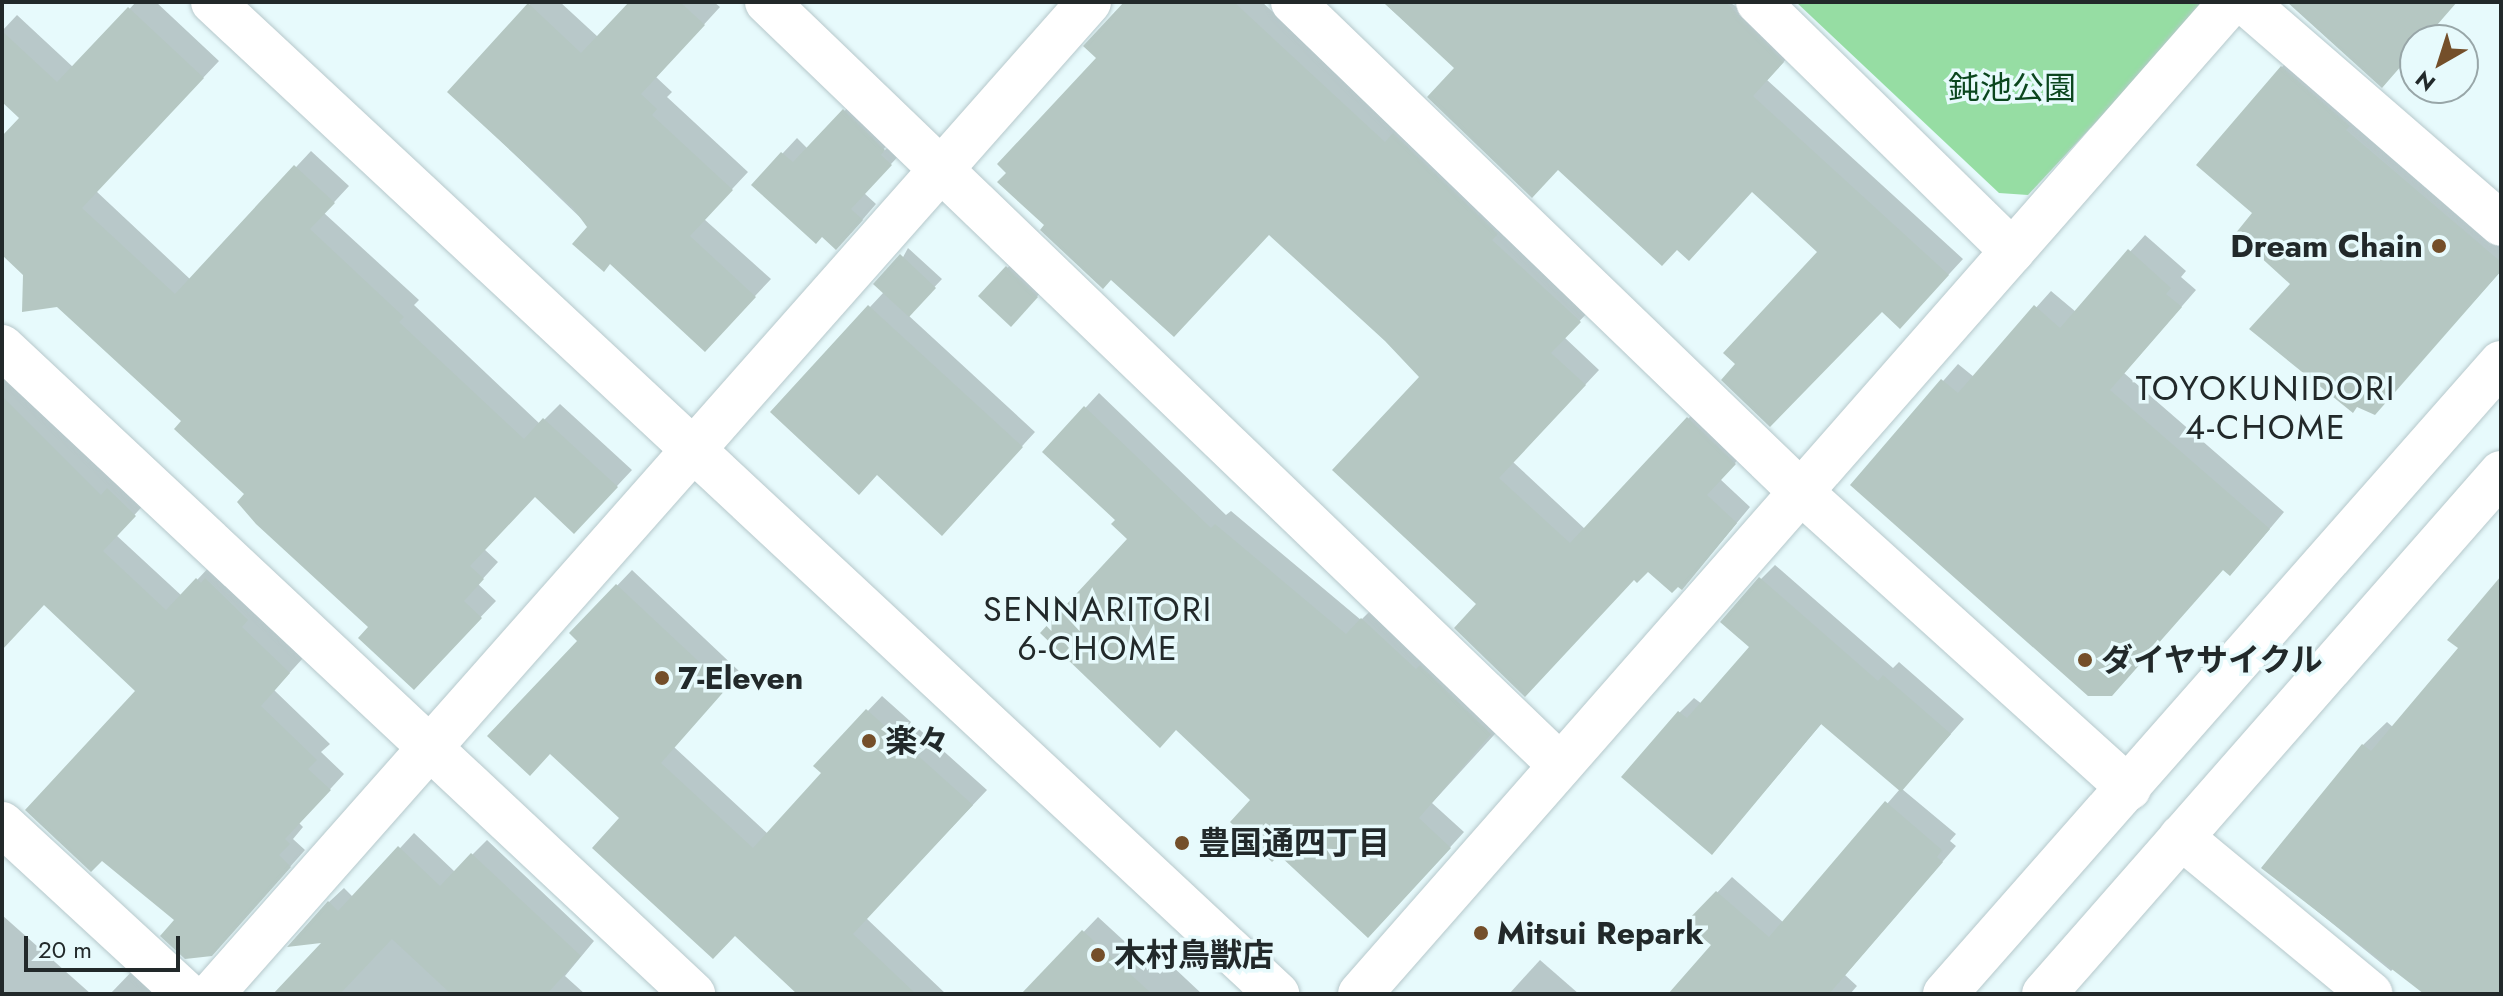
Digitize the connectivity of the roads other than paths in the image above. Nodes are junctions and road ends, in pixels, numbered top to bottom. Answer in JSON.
{"nodes":[{"id":1,"x":213,"y":2,"type":"edge"},
{"id":2,"x":767,"y":2,"type":"edge"},
{"id":3,"x":1089,"y":2,"type":"edge"},
{"id":4,"x":1293,"y":2,"type":"edge"},
{"id":5,"x":1758,"y":2,"type":"edge"},
{"id":6,"x":2231,"y":2,"type":"edge"},
{"id":7,"x":2245,"y":2,"type":"edge"},
{"id":8,"x":940,"y":168,"type":"junction"},
{"id":9,"x":2501,"y":224,"type":"edge"},
{"id":10,"x":2012,"y":251,"type":"junction"},
{"id":11,"x":2,"y":347,"type":"edge"},
{"id":12,"x":2501,"y":363,"type":"edge"},
{"id":13,"x":693,"y":447,"type":"junction"},
{"id":14,"x":2501,"y":473,"type":"edge"},
{"id":15,"x":1801,"y":492,"type":"junction"},
{"id":16,"x":430,"y":752,"type":"junction"},
{"id":17,"x":1560,"y":765,"type":"junction"},
{"id":18,"x":2129,"y":788,"type":"junction"},
{"id":19,"x":2,"y":824,"type":"edge"},
{"id":20,"x":2181,"y":837,"type":"junction"},
{"id":21,"x":186,"y":994,"type":"edge"},
{"id":22,"x":212,"y":994,"type":"edge"},
{"id":23,"x":693,"y":994,"type":"edge"},
{"id":24,"x":1277,"y":994,"type":"edge"},
{"id":25,"x":1360,"y":994,"type":"edge"},
{"id":26,"x":1945,"y":994,"type":"edge"},
{"id":27,"x":2044,"y":994,"type":"edge"},
{"id":28,"x":2371,"y":994,"type":"edge"}],
"edges":[{"from":1,"to":13,"type":"street"},
{"from":2,"to":8,"type":"street"},
{"from":3,"to":8,"type":"street"},
{"from":4,"to":15,"type":"street"},
{"from":5,"to":10,"type":"street"},
{"from":6,"to":10,"type":"street"},
{"from":7,"to":9,"type":"street"},
{"from":8,"to":13,"type":"street"},
{"from":8,"to":17,"type":"street"},
{"from":10,"to":15,"type":"street"},
{"from":11,"to":16,"type":"street"},
{"from":12,"to":18,"type":"street"},
{"from":13,"to":16,"type":"street"},
{"from":13,"to":24,"type":"street"},
{"from":14,"to":20,"type":"street"},
{"from":15,"to":17,"type":"street"},
{"from":15,"to":18,"type":"street"},
{"from":16,"to":22,"type":"street"},
{"from":16,"to":23,"type":"street"},
{"from":17,"to":25,"type":"street"},
{"from":18,"to":26,"type":"street"},
{"from":19,"to":21,"type":"street"},
{"from":20,"to":27,"type":"street"},
{"from":20,"to":28,"type":"street"}]}
